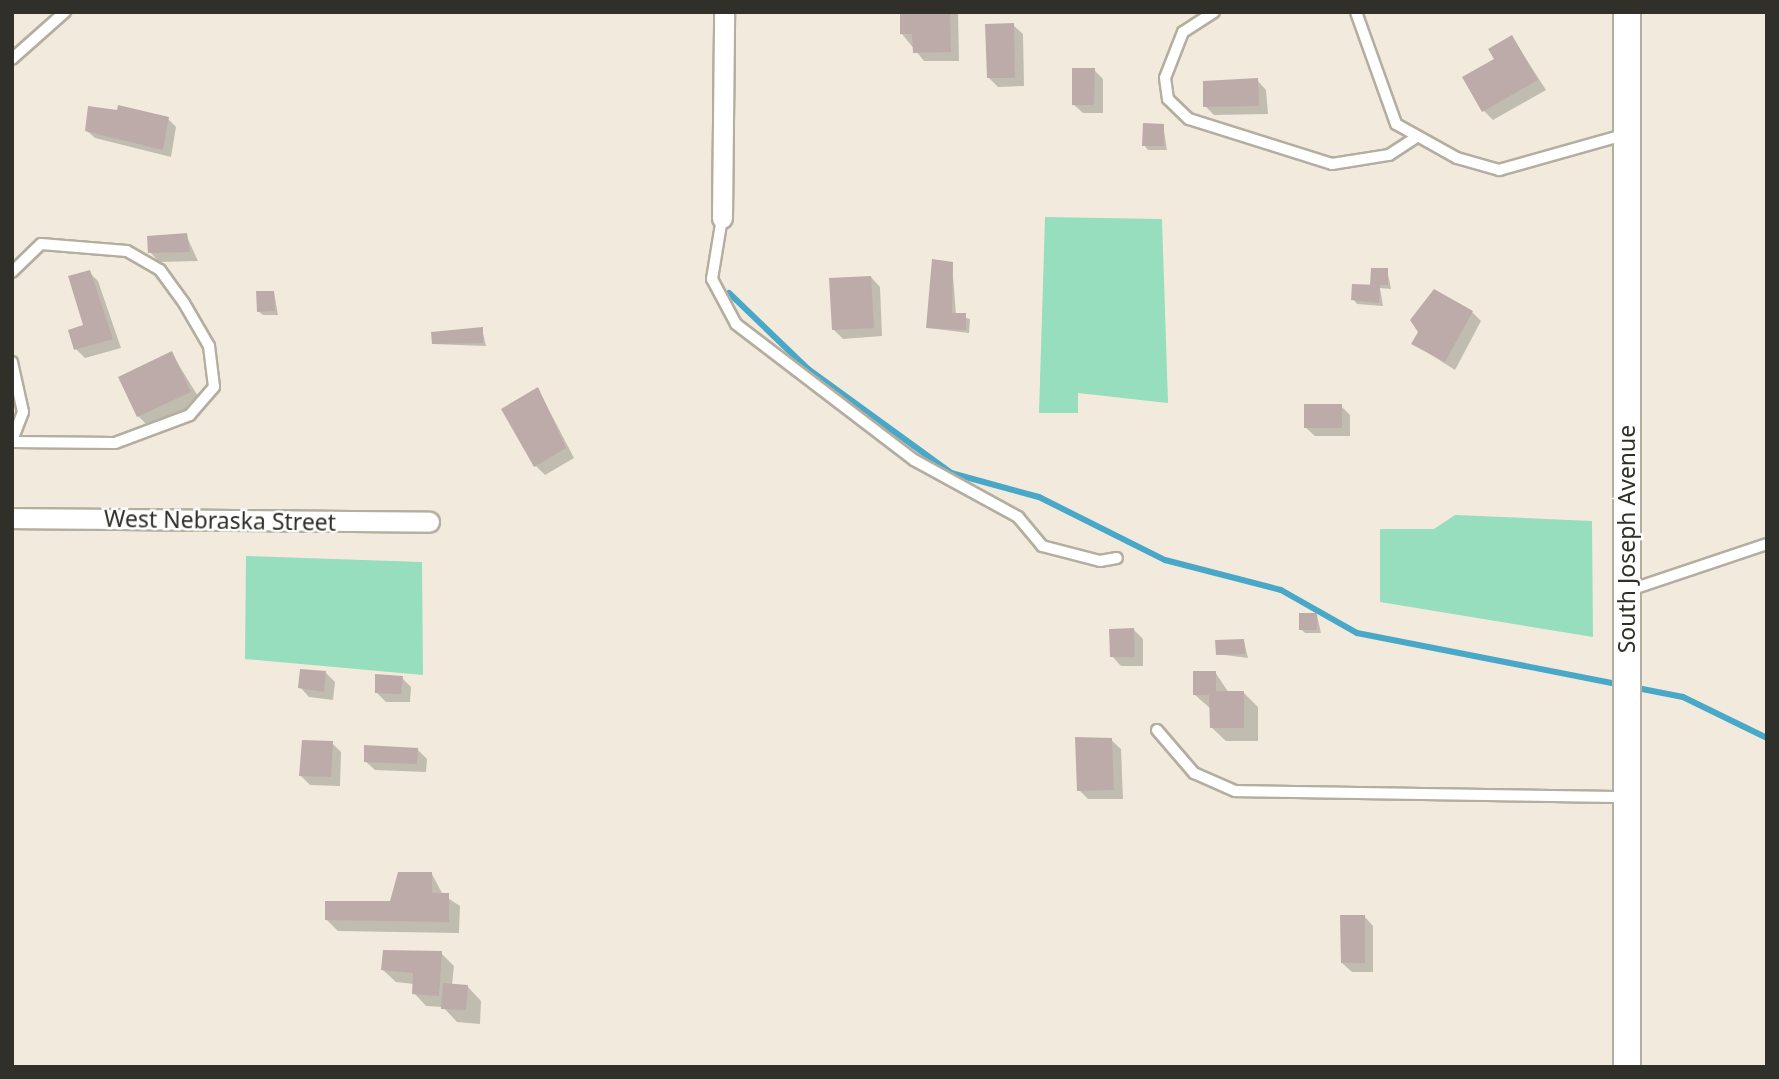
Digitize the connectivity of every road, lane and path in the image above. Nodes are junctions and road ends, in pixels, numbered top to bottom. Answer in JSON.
{"nodes":[{"id":1,"x":65,"y":12,"type":"edge"},
{"id":2,"x":724,"y":12,"type":"edge"},
{"id":3,"x":1214,"y":12,"type":"edge"},
{"id":4,"x":1356,"y":12,"type":"edge"},
{"id":5,"x":1627,"y":12,"type":"edge"},
{"id":6,"x":12,"y":58,"type":"edge"},
{"id":7,"x":1627,"y":134,"type":"junction"},
{"id":8,"x":1414,"y":139,"type":"junction"},
{"id":9,"x":723,"y":218,"type":"joint"},
{"id":10,"x":12,"y":272,"type":"edge"},
{"id":11,"x":12,"y":362,"type":"edge"},
{"id":12,"x":12,"y":441,"type":"edge"},
{"id":13,"x":12,"y":518,"type":"edge"},
{"id":14,"x":429,"y":522,"type":"dead end"},
{"id":15,"x":1767,"y":544,"type":"edge"},
{"id":16,"x":1117,"y":558,"type":"dead end"},
{"id":17,"x":1626,"y":591,"type":"junction"},
{"id":18,"x":1157,"y":730,"type":"dead end"},
{"id":19,"x":1626,"y":797,"type":"junction"},
{"id":20,"x":1627,"y":1067,"type":"edge"}],
"edges":[{"from":1,"to":6,"type":"lane"},
{"from":2,"to":9,"type":"street"},
{"from":3,"to":8,"type":"lane"},
{"from":4,"to":8,"type":"lane"},
{"from":5,"to":7,"type":"main road","name":"South Joseph Avenue"},
{"from":7,"to":8,"type":"lane"},
{"from":7,"to":17,"type":"main road","name":"South Joseph Avenue"},
{"from":9,"to":16,"type":"lane"},
{"from":10,"to":12,"type":"lane"},
{"from":11,"to":12,"type":"lane"},
{"from":13,"to":14,"type":"street","name":"West Nebraska Street"},
{"from":15,"to":17,"type":"lane"},
{"from":17,"to":19,"type":"main road","name":"South Joseph Avenue"},
{"from":18,"to":19,"type":"lane"},
{"from":19,"to":20,"type":"main road","name":"South Joseph Avenue"}]}
